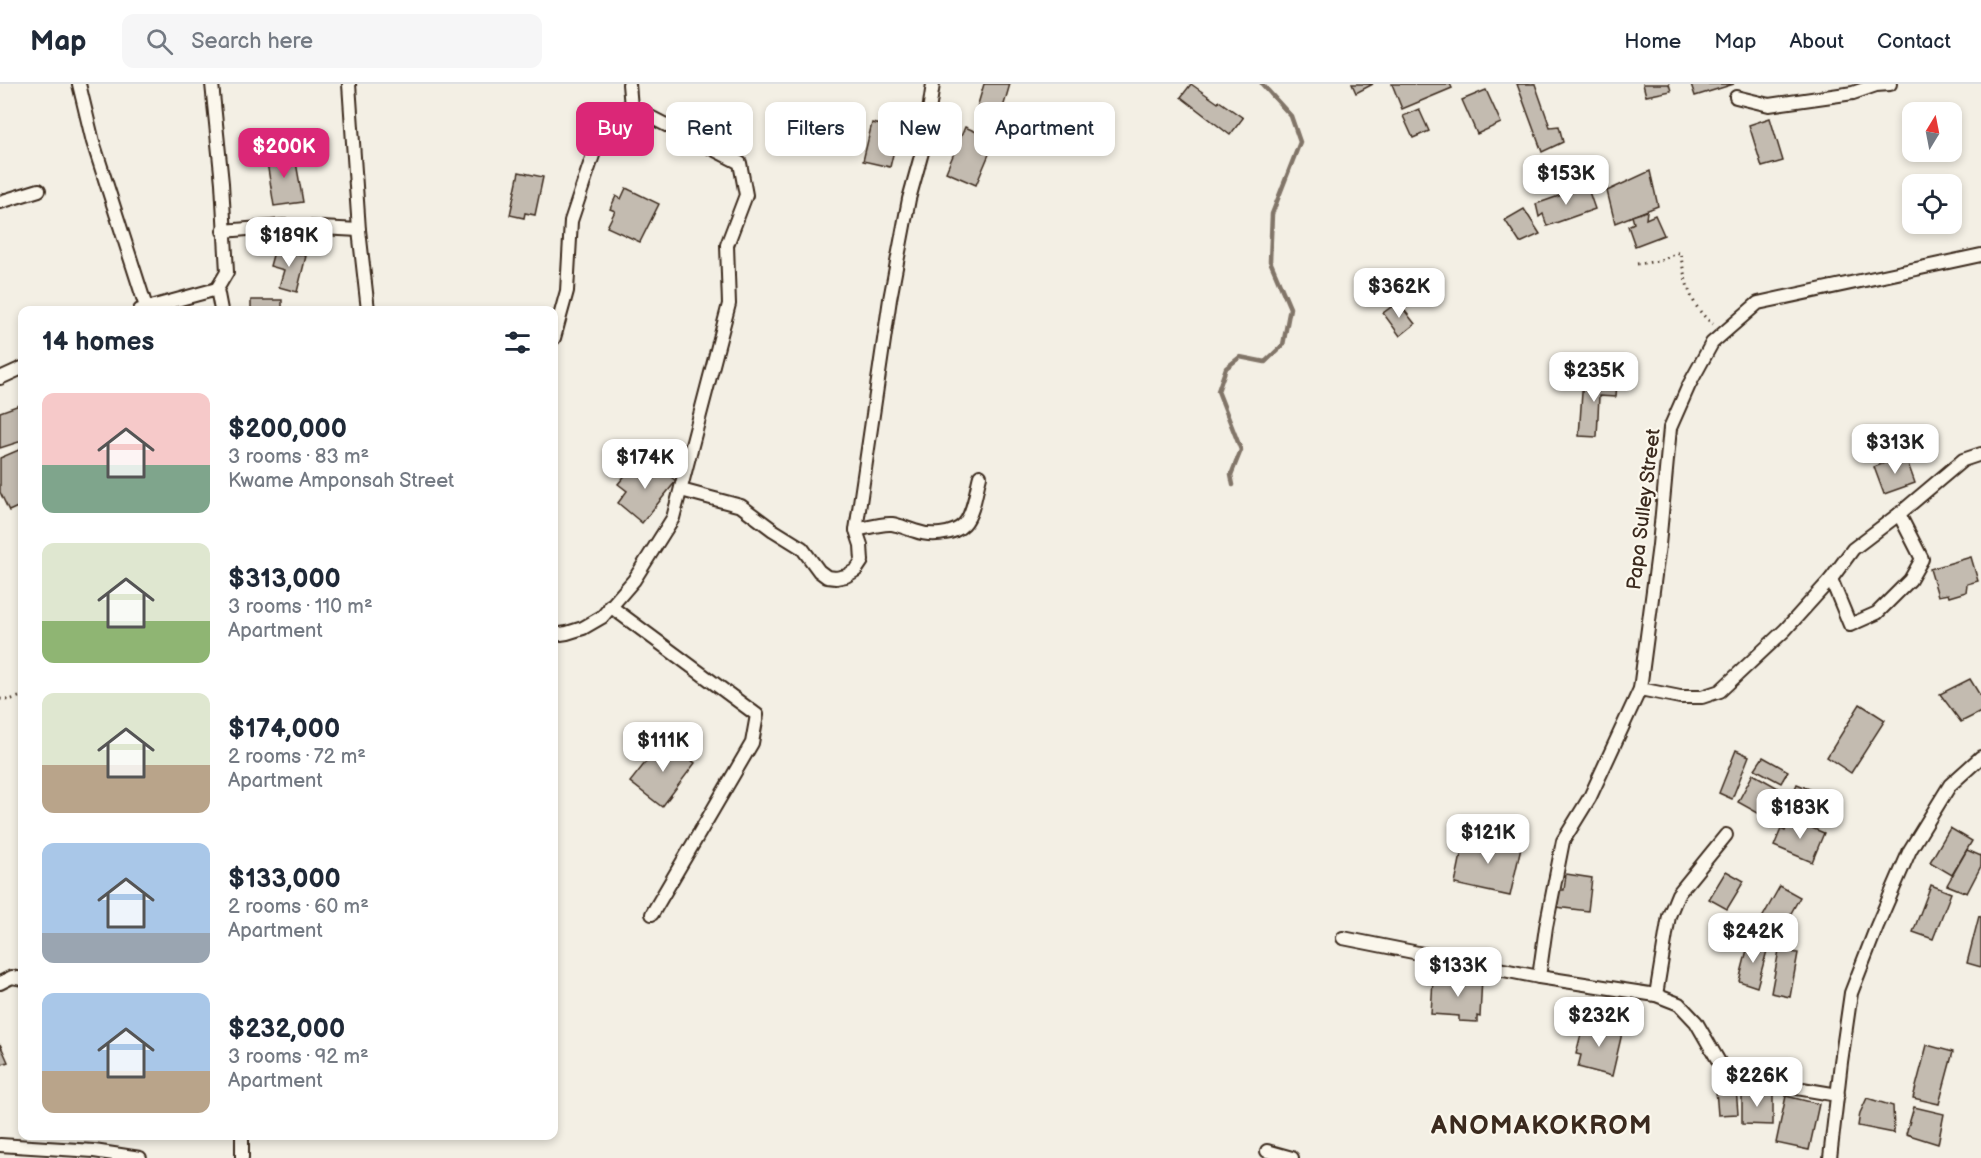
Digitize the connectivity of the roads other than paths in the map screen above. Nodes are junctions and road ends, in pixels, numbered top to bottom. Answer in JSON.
{"nodes":[{"id":1,"x":79,"y":84,"type":"edge"},
{"id":2,"x":212,"y":84,"type":"edge"},
{"id":3,"x":349,"y":84,"type":"edge"},
{"id":4,"x":629,"y":84,"type":"edge"},
{"id":5,"x":933,"y":84,"type":"edge"},
{"id":6,"x":1890,"y":84,"type":"edge"},
{"id":7,"x":1736,"y":98,"type":"dead end"},
{"id":8,"x":631,"y":102,"type":"edge"},
{"id":9,"x":654,"y":119,"type":"edge"},
{"id":10,"x":592,"y":156,"type":"edge"},
{"id":11,"x":39,"y":190,"type":"dead end"},
{"id":12,"x":0,"y":202,"type":"edge"},
{"id":13,"x":359,"y":230,"type":"junction"},
{"id":14,"x":223,"y":231,"type":"junction"},
{"id":15,"x":1981,"y":255,"type":"edge"},
{"id":16,"x":217,"y":289,"type":"junction"},
{"id":17,"x":141,"y":306,"type":"edge"},
{"id":18,"x":153,"y":306,"type":"edge"},
{"id":19,"x":220,"y":306,"type":"edge"},
{"id":20,"x":368,"y":306,"type":"edge"},
{"id":21,"x":558,"y":324,"type":"edge"},
{"id":22,"x":18,"y":370,"type":"edge"},
{"id":23,"x":0,"y":378,"type":"edge"},
{"id":24,"x":1981,"y":454,"type":"edge"},
{"id":25,"x":980,"y":476,"type":"dead end"},
{"id":26,"x":681,"y":490,"type":"junction"},
{"id":27,"x":1899,"y":514,"type":"junction"},
{"id":28,"x":856,"y":530,"type":"junction"},
{"id":29,"x":1831,"y":579,"type":"junction"},
{"id":30,"x":610,"y":606,"type":"junction"},
{"id":31,"x":558,"y":634,"type":"edge"},
{"id":32,"x":1640,"y":689,"type":"junction"},
{"id":33,"x":1981,"y":758,"type":"edge"},
{"id":34,"x":1726,"y":835,"type":"dead end"},
{"id":35,"x":652,"y":914,"type":"dead end"},
{"id":36,"x":1343,"y":938,"type":"dead end"},
{"id":37,"x":1539,"y":977,"type":"junction"},
{"id":38,"x":18,"y":978,"type":"edge"},
{"id":39,"x":0,"y":983,"type":"edge"},
{"id":40,"x":1656,"y":995,"type":"junction"},
{"id":41,"x":1838,"y":1095,"type":"junction"},
{"id":42,"x":242,"y":1140,"type":"edge"},
{"id":43,"x":0,"y":1145,"type":"edge"},
{"id":44,"x":1267,"y":1151,"type":"dead end"},
{"id":45,"x":92,"y":1155,"type":"edge"},
{"id":46,"x":141,"y":1158,"type":"edge"},
{"id":47,"x":242,"y":1158,"type":"edge"},
{"id":48,"x":1292,"y":1158,"type":"edge"},
{"id":49,"x":1830,"y":1158,"type":"edge"}],
"edges":[{"from":1,"to":17,"type":"street"},
{"from":2,"to":14,"type":"street"},
{"from":3,"to":13,"type":"street"},
{"from":4,"to":8,"type":"street"},
{"from":5,"to":28,"type":"street"},
{"from":6,"to":7,"type":"street"},
{"from":9,"to":26,"type":"street"},
{"from":10,"to":21,"type":"street"},
{"from":11,"to":12,"type":"street"},
{"from":13,"to":14,"type":"street"},
{"from":13,"to":20,"type":"street"},
{"from":14,"to":16,"type":"street"},
{"from":15,"to":32,"type":"street","name":"Papa Sulley Street"},
{"from":16,"to":18,"type":"street"},
{"from":16,"to":19,"type":"street"},
{"from":22,"to":23,"type":"street"},
{"from":24,"to":27,"type":"street"},
{"from":25,"to":28,"type":"street"},
{"from":26,"to":28,"type":"street"},
{"from":26,"to":30,"type":"street"},
{"from":27,"to":29,"type":"street"},
{"from":27,"to":29,"type":"street"},
{"from":29,"to":32,"type":"street"},
{"from":30,"to":31,"type":"street"},
{"from":30,"to":35,"type":"street"},
{"from":32,"to":37,"type":"street","name":"Papa Sulley Street"},
{"from":33,"to":41,"type":"street"},
{"from":34,"to":40,"type":"street"},
{"from":36,"to":37,"type":"street"},
{"from":37,"to":40,"type":"street"},
{"from":38,"to":39,"type":"street"},
{"from":40,"to":41,"type":"street"},
{"from":41,"to":49,"type":"street"},
{"from":42,"to":47,"type":"street"},
{"from":43,"to":45,"type":"street"},
{"from":44,"to":48,"type":"street"},
{"from":45,"to":46,"type":"street"}]}
